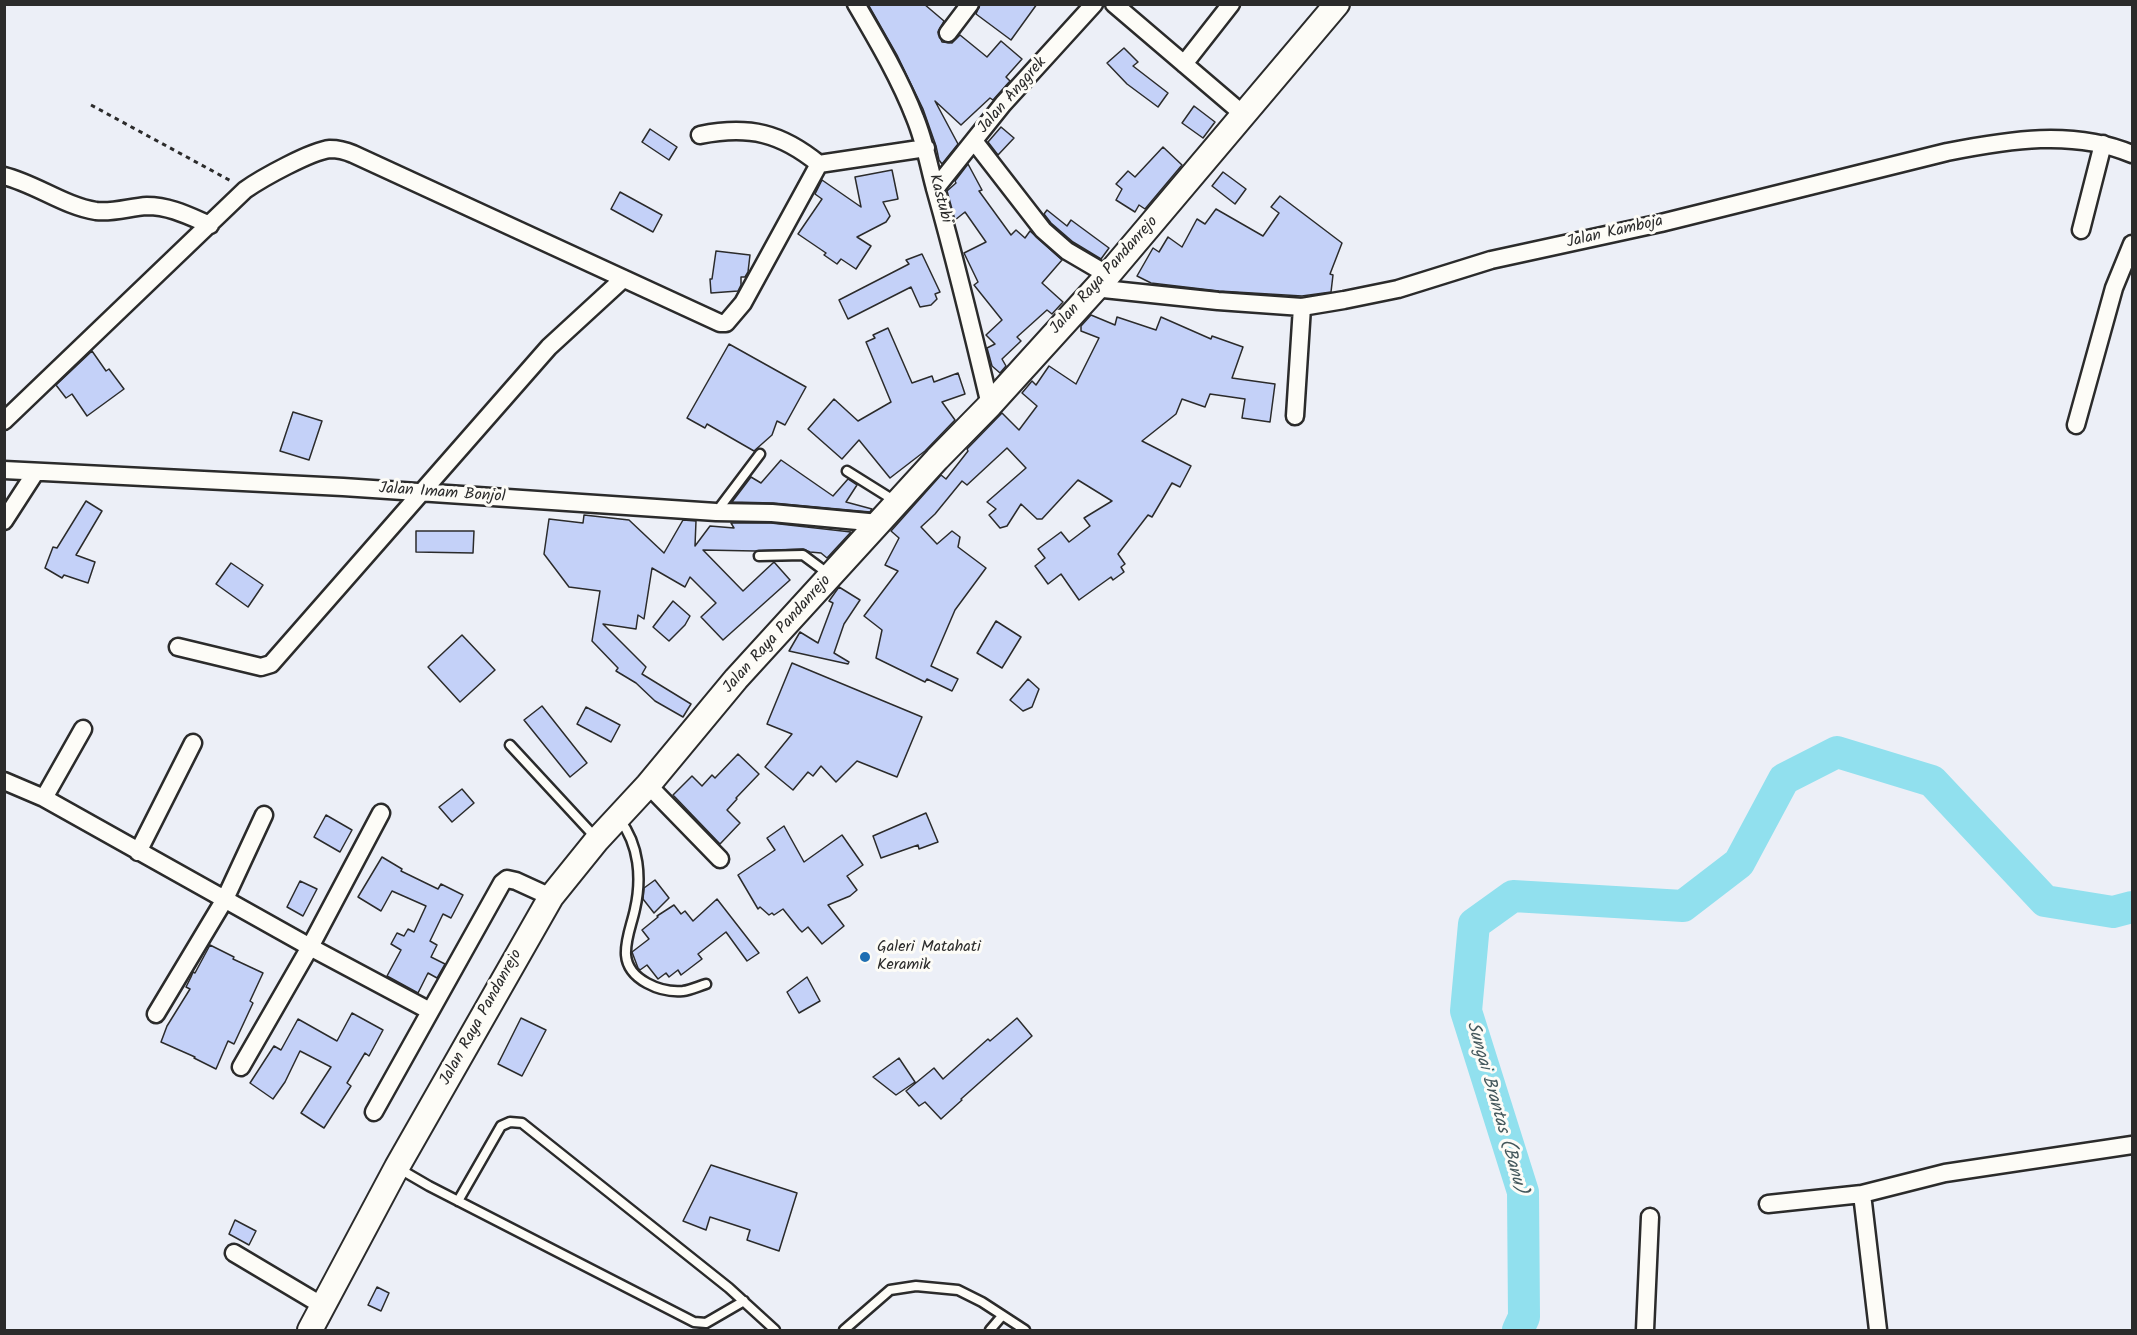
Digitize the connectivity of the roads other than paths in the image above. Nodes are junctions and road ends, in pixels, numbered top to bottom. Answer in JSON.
{"nodes":[{"id":1,"x":855,"y":4,"type":"edge"},
{"id":2,"x":970,"y":4,"type":"edge"},
{"id":3,"x":1094,"y":4,"type":"edge"},
{"id":4,"x":1114,"y":4,"type":"edge"},
{"id":5,"x":1230,"y":4,"type":"edge"},
{"id":6,"x":1337,"y":4,"type":"edge"},
{"id":7,"x":948,"y":33,"type":"dead end"},
{"id":8,"x":1184,"y":64,"type":"junction"},
{"id":9,"x":1244,"y":115,"type":"junction"},
{"id":10,"x":700,"y":135,"type":"dead end"},
{"id":11,"x":974,"y":141,"type":"junction"},
{"id":12,"x":2103,"y":144,"type":"junction"},
{"id":13,"x":926,"y":148,"type":"junction"},
{"id":14,"x":2133,"y":154,"type":"edge"},
{"id":15,"x":819,"y":164,"type":"junction"},
{"id":16,"x":4,"y":176,"type":"edge"},
{"id":17,"x":935,"y":189,"type":"junction"},
{"id":18,"x":210,"y":225,"type":"junction"},
{"id":19,"x":2081,"y":230,"type":"dead end"},
{"id":20,"x":2133,"y":244,"type":"edge"},
{"id":21,"x":623,"y":279,"type":"junction"},
{"id":22,"x":1101,"y":282,"type":"junction"},
{"id":23,"x":1302,"y":307,"type":"junction"},
{"id":24,"x":990,"y":405,"type":"junction"},
{"id":25,"x":1295,"y":416,"type":"dead end"},
{"id":26,"x":4,"y":421,"type":"edge"},
{"id":27,"x":2076,"y":425,"type":"dead end"},
{"id":28,"x":760,"y":454,"type":"dead end"},
{"id":29,"x":4,"y":470,"type":"edge"},
{"id":30,"x":847,"y":471,"type":"dead end"},
{"id":31,"x":35,"y":473,"type":"junction"},
{"id":32,"x":420,"y":492,"type":"junction"},
{"id":33,"x":897,"y":502,"type":"junction"},
{"id":34,"x":716,"y":512,"type":"junction"},
{"id":35,"x":4,"y":521,"type":"edge"},
{"id":36,"x":879,"y":523,"type":"junction"},
{"id":37,"x":759,"y":556,"type":"dead end"},
{"id":38,"x":831,"y":576,"type":"junction"},
{"id":39,"x":178,"y":648,"type":"dead end"},
{"id":40,"x":83,"y":729,"type":"dead end"},
{"id":41,"x":193,"y":742,"type":"dead end"},
{"id":42,"x":510,"y":745,"type":"dead end"},
{"id":43,"x":4,"y":781,"type":"edge"},
{"id":44,"x":648,"y":786,"type":"junction"},
{"id":45,"x":44,"y":798,"type":"junction"},
{"id":46,"x":381,"y":813,"type":"dead end"},
{"id":47,"x":264,"y":815,"type":"dead end"},
{"id":48,"x":618,"y":817,"type":"junction"},
{"id":49,"x":597,"y":840,"type":"junction"},
{"id":50,"x":138,"y":852,"type":"junction"},
{"id":51,"x":720,"y":859,"type":"dead end"},
{"id":52,"x":551,"y":897,"type":"junction"},
{"id":53,"x":225,"y":899,"type":"junction"},
{"id":54,"x":310,"y":947,"type":"junction"},
{"id":55,"x":706,"y":984,"type":"dead end"},
{"id":56,"x":430,"y":1011,"type":"junction"},
{"id":57,"x":156,"y":1014,"type":"dead end"},
{"id":58,"x":242,"y":1067,"type":"dead end"},
{"id":59,"x":374,"y":1112,"type":"dead end"},
{"id":60,"x":2133,"y":1145,"type":"edge"},
{"id":61,"x":397,"y":1167,"type":"junction"},
{"id":62,"x":1862,"y":1194,"type":"junction"},
{"id":63,"x":458,"y":1201,"type":"junction"},
{"id":64,"x":1768,"y":1204,"type":"dead end"},
{"id":65,"x":1650,"y":1217,"type":"dead end"},
{"id":66,"x":234,"y":1253,"type":"dead end"},
{"id":67,"x":744,"y":1301,"type":"junction"},
{"id":68,"x":323,"y":1306,"type":"junction"},
{"id":69,"x":1002,"y":1316,"type":"junction"},
{"id":70,"x":310,"y":1330,"type":"edge"},
{"id":71,"x":775,"y":1330,"type":"edge"},
{"id":72,"x":844,"y":1330,"type":"edge"},
{"id":73,"x":990,"y":1330,"type":"edge"},
{"id":74,"x":1025,"y":1330,"type":"edge"},
{"id":75,"x":1645,"y":1330,"type":"edge"},
{"id":76,"x":1878,"y":1330,"type":"edge"}],
"edges":[{"from":1,"to":13,"type":"street","name":"Kastubi"},
{"from":2,"to":7,"type":"street"},
{"from":3,"to":11,"type":"street","name":"Jalan Anggrek"},
{"from":4,"to":8,"type":"street"},
{"from":5,"to":8,"type":"street"},
{"from":6,"to":9,"type":"main road","name":"Jalan Raya Pandanrejo"},
{"from":8,"to":9,"type":"street"},
{"from":9,"to":22,"type":"main road","name":"Jalan Raya Pandanrejo"},
{"from":10,"to":15,"type":"street"},
{"from":11,"to":17,"type":"street","name":"Jalan Anggrek"},
{"from":11,"to":22,"type":"street"},
{"from":12,"to":14,"type":"street","name":"Jalan Kamboja"},
{"from":12,"to":19,"type":"street"},
{"from":12,"to":23,"type":"street","name":"Jalan Kamboja"},
{"from":13,"to":15,"type":"street"},
{"from":13,"to":17,"type":"street","name":"Kastubi"},
{"from":15,"to":21,"type":"street"},
{"from":16,"to":18,"type":"street"},
{"from":17,"to":24,"type":"street","name":"Kastubi"},
{"from":18,"to":21,"type":"street"},
{"from":18,"to":26,"type":"street"},
{"from":20,"to":27,"type":"street"},
{"from":21,"to":32,"type":"street"},
{"from":22,"to":23,"type":"street","name":"Jalan Kamboja"},
{"from":22,"to":24,"type":"main road","name":"Jalan Raya Pandanrejo"},
{"from":23,"to":25,"type":"street"},
{"from":24,"to":33,"type":"main road","name":"Jalan Raya Pandanrejo"},
{"from":28,"to":34,"type":"lane"},
{"from":29,"to":31,"type":"street","name":"Jalan Imam Bonjol"},
{"from":30,"to":33,"type":"lane"},
{"from":31,"to":32,"type":"street","name":"Jalan Imam Bonjol"},
{"from":31,"to":35,"type":"street"},
{"from":32,"to":34,"type":"street","name":"Jalan Imam Bonjol"},
{"from":32,"to":39,"type":"street"},
{"from":33,"to":36,"type":"main road","name":"Jalan Raya Pandanrejo"},
{"from":34,"to":36,"type":"street","name":"Jalan Imam Bonjol"},
{"from":36,"to":38,"type":"main road","name":"Jalan Raya Pandanrejo"},
{"from":37,"to":38,"type":"lane"},
{"from":38,"to":44,"type":"main road","name":"Jalan Raya Pandanrejo"},
{"from":40,"to":45,"type":"street"},
{"from":41,"to":50,"type":"street"},
{"from":42,"to":49,"type":"lane"},
{"from":43,"to":45,"type":"street"},
{"from":44,"to":48,"type":"main road","name":"Jalan Raya Pandanrejo"},
{"from":44,"to":51,"type":"street"},
{"from":45,"to":50,"type":"street"},
{"from":46,"to":54,"type":"street"},
{"from":47,"to":53,"type":"street"},
{"from":48,"to":49,"type":"main road","name":"Jalan Raya Pandanrejo"},
{"from":48,"to":55,"type":"lane"},
{"from":49,"to":52,"type":"main road","name":"Jalan Raya Pandanrejo"},
{"from":50,"to":53,"type":"street"},
{"from":52,"to":56,"type":"street"},
{"from":52,"to":61,"type":"main road","name":"Jalan Raya Pandanrejo"},
{"from":53,"to":54,"type":"street"},
{"from":53,"to":57,"type":"street"},
{"from":54,"to":56,"type":"street"},
{"from":54,"to":58,"type":"street"},
{"from":56,"to":59,"type":"street"},
{"from":60,"to":62,"type":"street"},
{"from":61,"to":63,"type":"lane"},
{"from":61,"to":68,"type":"main road","name":"Jalan Raya Pandanrejo"},
{"from":62,"to":64,"type":"street"},
{"from":62,"to":76,"type":"street"},
{"from":63,"to":67,"type":"lane"},
{"from":63,"to":67,"type":"lane"},
{"from":65,"to":75,"type":"street"},
{"from":66,"to":68,"type":"street"},
{"from":67,"to":71,"type":"lane"},
{"from":68,"to":70,"type":"main road","name":"Jalan Raya Pandanrejo"},
{"from":69,"to":72,"type":"lane"},
{"from":69,"to":73,"type":"lane"},
{"from":69,"to":74,"type":"lane"}]}
